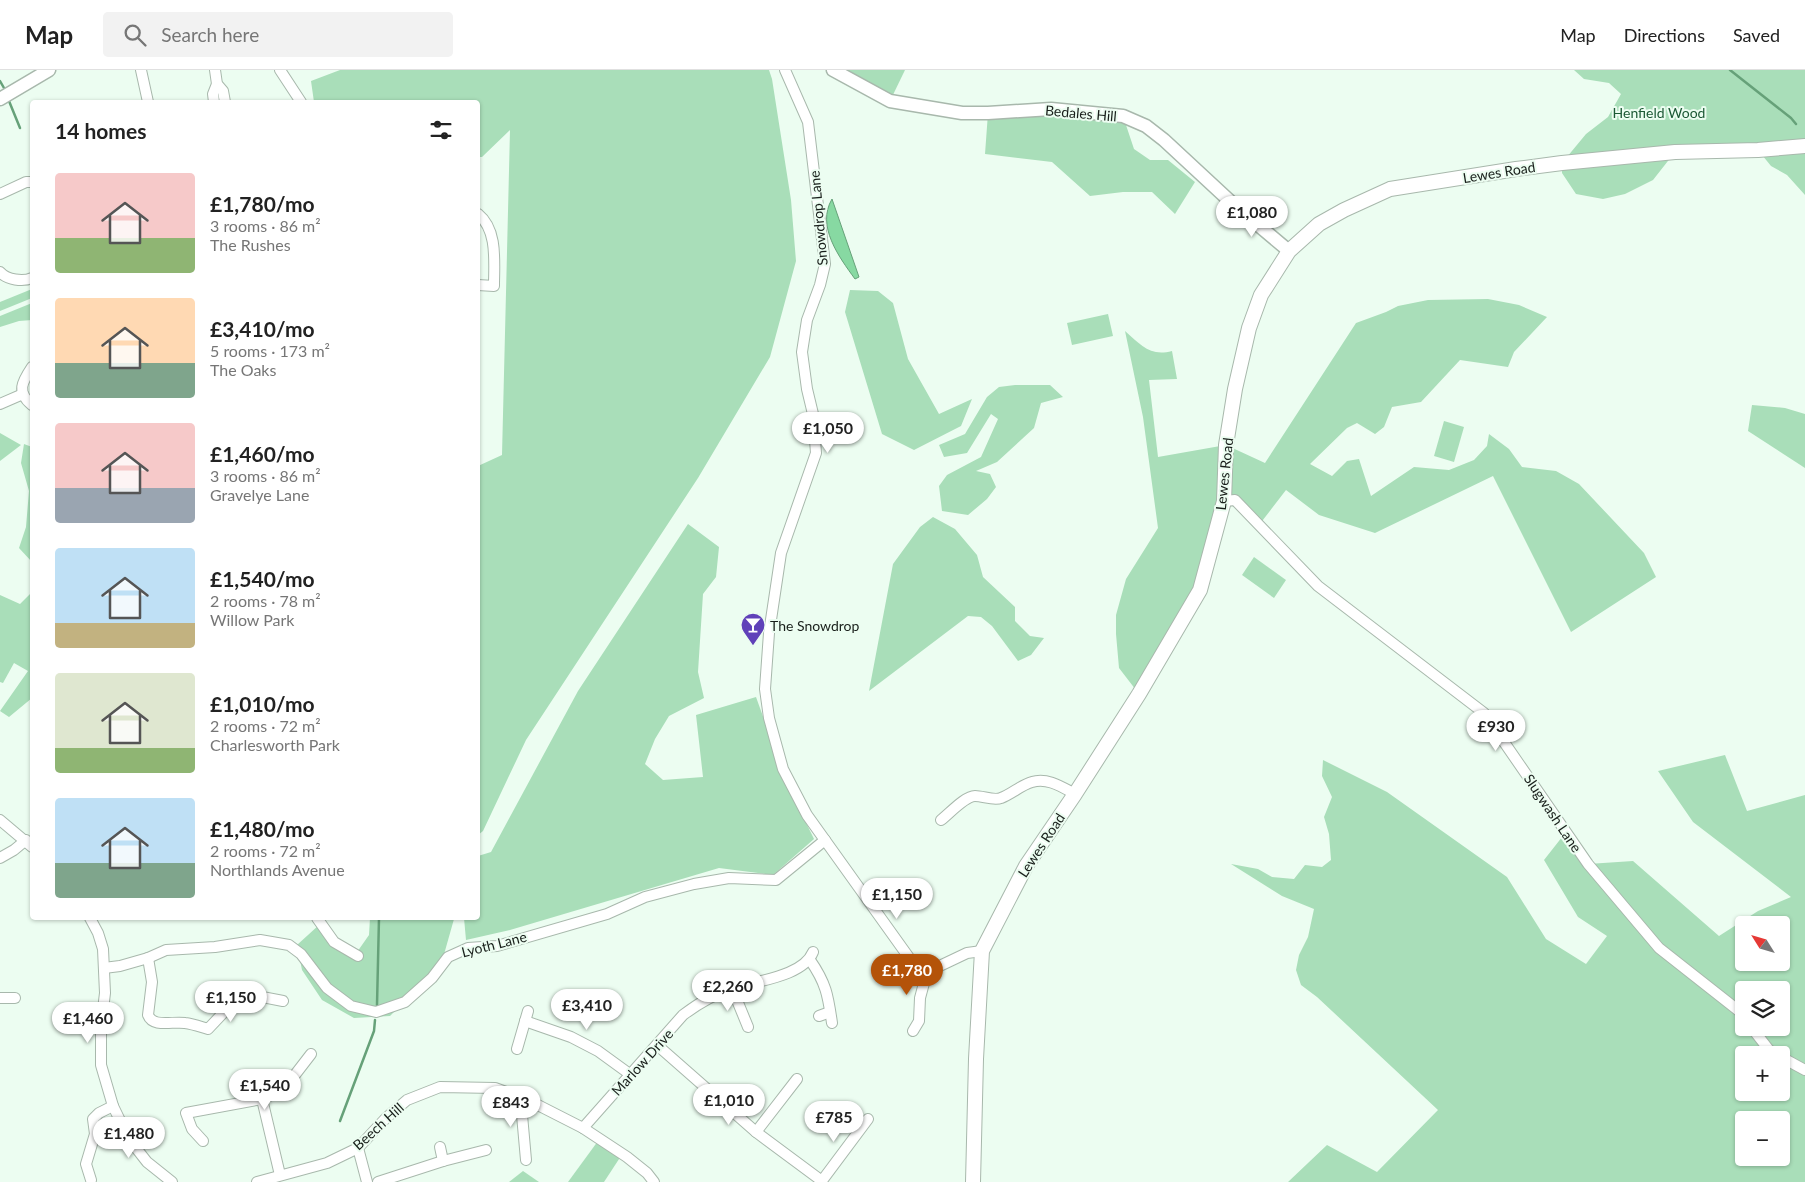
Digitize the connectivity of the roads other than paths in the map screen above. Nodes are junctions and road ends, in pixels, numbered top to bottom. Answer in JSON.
{"nodes":[{"id":1,"x":49,"y":70,"type":"edge"},
{"id":2,"x":140,"y":70,"type":"edge"},
{"id":3,"x":215,"y":70,"type":"edge"},
{"id":4,"x":280,"y":70,"type":"edge"},
{"id":5,"x":785,"y":70,"type":"edge"},
{"id":6,"x":833,"y":70,"type":"edge"},
{"id":7,"x":217,"y":84,"type":"junction"},
{"id":8,"x":0,"y":99,"type":"edge"},
{"id":9,"x":148,"y":100,"type":"edge"},
{"id":10,"x":214,"y":100,"type":"edge"},
{"id":11,"x":225,"y":100,"type":"edge"},
{"id":12,"x":300,"y":100,"type":"edge"},
{"id":13,"x":1805,"y":146,"type":"edge"},
{"id":14,"x":30,"y":182,"type":"edge"},
{"id":15,"x":0,"y":194,"type":"edge"},
{"id":16,"x":480,"y":217,"type":"edge"},
{"id":17,"x":1289,"y":251,"type":"junction"},
{"id":18,"x":0,"y":272,"type":"edge"},
{"id":19,"x":30,"y":279,"type":"edge"},
{"id":20,"x":480,"y":285,"type":"edge"},
{"id":21,"x":30,"y":370,"type":"edge"},
{"id":22,"x":23,"y":394,"type":"junction"},
{"id":23,"x":30,"y":403,"type":"edge"},
{"id":24,"x":0,"y":404,"type":"edge"},
{"id":25,"x":1224,"y":501,"type":"junction"},
{"id":26,"x":1075,"y":794,"type":"junction"},
{"id":27,"x":0,"y":820,"type":"edge"},
{"id":28,"x":941,"y":820,"type":"dead end"},
{"id":29,"x":825,"y":840,"type":"junction"},
{"id":30,"x":29,"y":844,"type":"edge"},
{"id":31,"x":0,"y":858,"type":"edge"},
{"id":32,"x":91,"y":920,"type":"edge"},
{"id":33,"x":318,"y":920,"type":"edge"},
{"id":34,"x":982,"y":951,"type":"junction"},
{"id":35,"x":358,"y":956,"type":"dead end"},
{"id":36,"x":148,"y":958,"type":"junction"},
{"id":37,"x":104,"y":968,"type":"junction"},
{"id":38,"x":927,"y":972,"type":"junction"},
{"id":39,"x":732,"y":988,"type":"junction"},
{"id":40,"x":0,"y":998,"type":"edge"},
{"id":41,"x":15,"y":998,"type":"dead end"},
{"id":42,"x":283,"y":1001,"type":"dead end"},
{"id":43,"x":1735,"y":1008,"type":"edge"},
{"id":44,"x":819,"y":1016,"type":"dead end"},
{"id":45,"x":743,"y":1023,"type":"dead end"},
{"id":46,"x":913,"y":1031,"type":"dead end"},
{"id":47,"x":1758,"y":1036,"type":"edge"},
{"id":48,"x":657,"y":1045,"type":"junction"},
{"id":49,"x":1766,"y":1046,"type":"edge"},
{"id":50,"x":517,"y":1049,"type":"dead end"},
{"id":51,"x":311,"y":1054,"type":"dead end"},
{"id":52,"x":1790,"y":1062,"type":"edge"},
{"id":53,"x":1805,"y":1070,"type":"edge"},
{"id":54,"x":630,"y":1075,"type":"junction"},
{"id":55,"x":797,"y":1079,"type":"dead end"},
{"id":56,"x":262,"y":1099,"type":"junction"},
{"id":57,"x":528,"y":1100,"type":"junction"},
{"id":58,"x":114,"y":1108,"type":"junction"},
{"id":59,"x":868,"y":1119,"type":"dead end"},
{"id":60,"x":583,"y":1128,"type":"junction"},
{"id":61,"x":756,"y":1132,"type":"junction"},
{"id":62,"x":203,"y":1141,"type":"dead end"},
{"id":63,"x":440,"y":1147,"type":"dead end"},
{"id":64,"x":358,"y":1148,"type":"junction"},
{"id":65,"x":486,"y":1150,"type":"dead end"},
{"id":66,"x":443,"y":1160,"type":"junction"},
{"id":67,"x":526,"y":1160,"type":"dead end"},
{"id":68,"x":280,"y":1175,"type":"junction"},
{"id":69,"x":91,"y":1180,"type":"dead end"},
{"id":70,"x":172,"y":1182,"type":"edge"},
{"id":71,"x":258,"y":1182,"type":"edge"},
{"id":72,"x":367,"y":1182,"type":"edge"},
{"id":73,"x":378,"y":1182,"type":"edge"},
{"id":74,"x":654,"y":1182,"type":"edge"},
{"id":75,"x":821,"y":1182,"type":"edge"},
{"id":76,"x":973,"y":1182,"type":"edge"}],
"edges":[{"from":1,"to":8,"type":"main road"},
{"from":2,"to":9,"type":"street"},
{"from":3,"to":7,"type":"street"},
{"from":4,"to":12,"type":"street"},
{"from":5,"to":29,"type":"street","name":"Snowdrop Lane"},
{"from":6,"to":17,"type":"main road","name":"Bedales Hill"},
{"from":7,"to":10,"type":"street"},
{"from":7,"to":11,"type":"street"},
{"from":13,"to":17,"type":"highway","name":"Lewes Road"},
{"from":14,"to":15,"type":"street"},
{"from":16,"to":20,"type":"street"},
{"from":17,"to":25,"type":"highway","name":"Lewes Road"},
{"from":18,"to":19,"type":"street"},
{"from":21,"to":22,"type":"street"},
{"from":22,"to":23,"type":"street"},
{"from":22,"to":24,"type":"street"},
{"from":25,"to":26,"type":"highway","name":"Lewes Road"},
{"from":25,"to":43,"type":"street","name":"Slugwash Lane"},
{"from":26,"to":28,"type":"street"},
{"from":26,"to":34,"type":"highway","name":"Lewes Road"},
{"from":27,"to":30,"type":"street"},
{"from":29,"to":36,"type":"street","name":"Lyoth Lane"},
{"from":29,"to":38,"type":"street","name":"Snowdrop Lane"},
{"from":30,"to":31,"type":"street"},
{"from":32,"to":37,"type":"street"},
{"from":33,"to":35,"type":"street"},
{"from":34,"to":38,"type":"street"},
{"from":34,"to":76,"type":"highway","name":"Lewes Road"},
{"from":36,"to":37,"type":"street","name":"Lyoth Lane"},
{"from":36,"to":42,"type":"street"},
{"from":37,"to":58,"type":"street"},
{"from":38,"to":46,"type":"street"},
{"from":39,"to":44,"type":"street","name":"Marlow Drive"},
{"from":39,"to":45,"type":"street"},
{"from":39,"to":48,"type":"street","name":"Marlow Drive"},
{"from":40,"to":41,"type":"street"},
{"from":47,"to":49,"type":"street"},
{"from":48,"to":54,"type":"street","name":"Marlow Drive"},
{"from":48,"to":61,"type":"street"},
{"from":50,"to":54,"type":"street"},
{"from":51,"to":56,"type":"street"},
{"from":52,"to":53,"type":"street"},
{"from":54,"to":60,"type":"street","name":"Marlow Drive"},
{"from":55,"to":61,"type":"street"},
{"from":56,"to":62,"type":"street"},
{"from":56,"to":68,"type":"street"},
{"from":57,"to":60,"type":"street","name":"Beech Hill"},
{"from":57,"to":64,"type":"street","name":"Beech Hill"},
{"from":57,"to":67,"type":"street"},
{"from":58,"to":69,"type":"street"},
{"from":58,"to":70,"type":"street"},
{"from":59,"to":75,"type":"street"},
{"from":60,"to":74,"type":"street","name":"Beech Hill"},
{"from":61,"to":75,"type":"street"},
{"from":63,"to":66,"type":"street"},
{"from":64,"to":68,"type":"street","name":"Beech Hill"},
{"from":64,"to":72,"type":"street"},
{"from":65,"to":66,"type":"street"},
{"from":66,"to":73,"type":"street"},
{"from":68,"to":71,"type":"street","name":"Beech Hill"}]}
